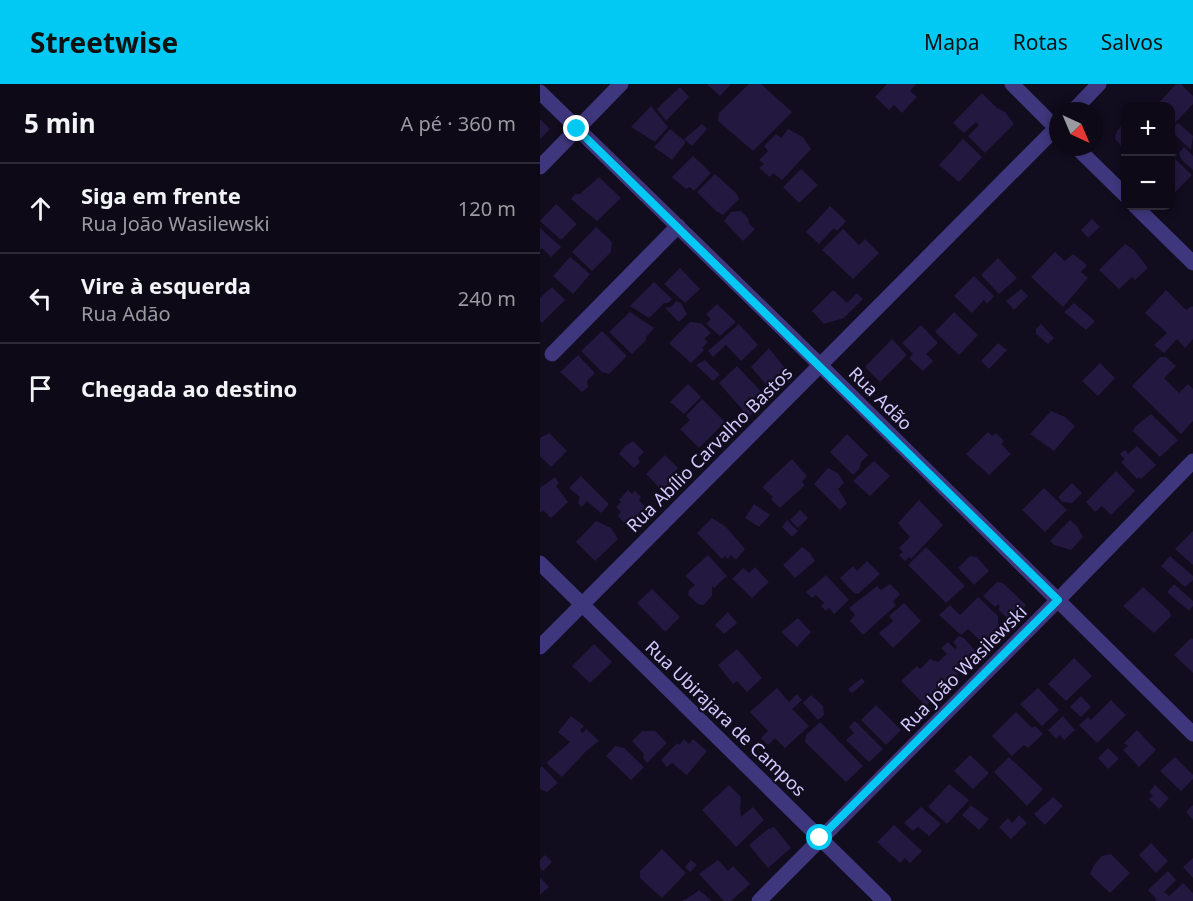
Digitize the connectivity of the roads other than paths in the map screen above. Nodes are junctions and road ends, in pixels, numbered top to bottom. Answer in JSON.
{"nodes":[{"id":1,"x":621,"y":84,"type":"edge"},
{"id":2,"x":1012,"y":84,"type":"edge"},
{"id":3,"x":1099,"y":84,"type":"edge"},
{"id":4,"x":540,"y":92,"type":"edge"},
{"id":5,"x":1082,"y":102,"type":"edge"},
{"id":6,"x":1049,"y":120,"type":"edge"},
{"id":7,"x":577,"y":129,"type":"junction"},
{"id":8,"x":1049,"y":136,"type":"edge"},
{"id":9,"x":1085,"y":156,"type":"edge"},
{"id":10,"x":540,"y":167,"type":"edge"},
{"id":11,"x":1121,"y":192,"type":"edge"},
{"id":12,"x":1139,"y":210,"type":"edge"},
{"id":13,"x":678,"y":226,"type":"junction"},
{"id":14,"x":1193,"y":263,"type":"edge"},
{"id":15,"x":552,"y":354,"type":"dead end"},
{"id":16,"x":820,"y":365,"type":"junction"},
{"id":17,"x":1193,"y":460,"type":"edge"},
{"id":18,"x":540,"y":563,"type":"edge"},
{"id":19,"x":1058,"y":600,"type":"junction"},
{"id":20,"x":582,"y":604,"type":"junction"},
{"id":21,"x":540,"y":647,"type":"edge"},
{"id":22,"x":1193,"y":734,"type":"edge"},
{"id":23,"x":820,"y":838,"type":"junction"},
{"id":24,"x":759,"y":901,"type":"edge"},
{"id":25,"x":884,"y":901,"type":"edge"}],
"edges":[{"from":1,"to":7,"type":"street"},
{"from":2,"to":6,"type":"street"},
{"from":3,"to":5,"type":"street"},
{"from":4,"to":7,"type":"street","name":"Rua Adão"},
{"from":7,"to":10,"type":"street"},
{"from":7,"to":13,"type":"street","name":"Rua Adão"},
{"from":8,"to":16,"type":"street","name":"Rua Abílio Carvalho Bastos"},
{"from":9,"to":11,"type":"street"},
{"from":12,"to":14,"type":"street"},
{"from":13,"to":15,"type":"street"},
{"from":13,"to":16,"type":"street","name":"Rua Adão"},
{"from":16,"to":19,"type":"street","name":"Rua Adão"},
{"from":16,"to":20,"type":"street","name":"Rua Abílio Carvalho Bastos"},
{"from":17,"to":19,"type":"street","name":"Rua João Wasilewski"},
{"from":18,"to":20,"type":"street","name":"Rua Ubirajara de Campos"},
{"from":19,"to":22,"type":"street","name":"Rua Adão"},
{"from":19,"to":23,"type":"street","name":"Rua João Wasilewski"},
{"from":20,"to":21,"type":"street","name":"Rua Abílio Carvalho Bastos"},
{"from":20,"to":23,"type":"street","name":"Rua Ubirajara de Campos"},
{"from":23,"to":24,"type":"street","name":"Rua João Wasilewski"},
{"from":23,"to":25,"type":"street","name":"Rua Ubirajara de Campos"}]}
